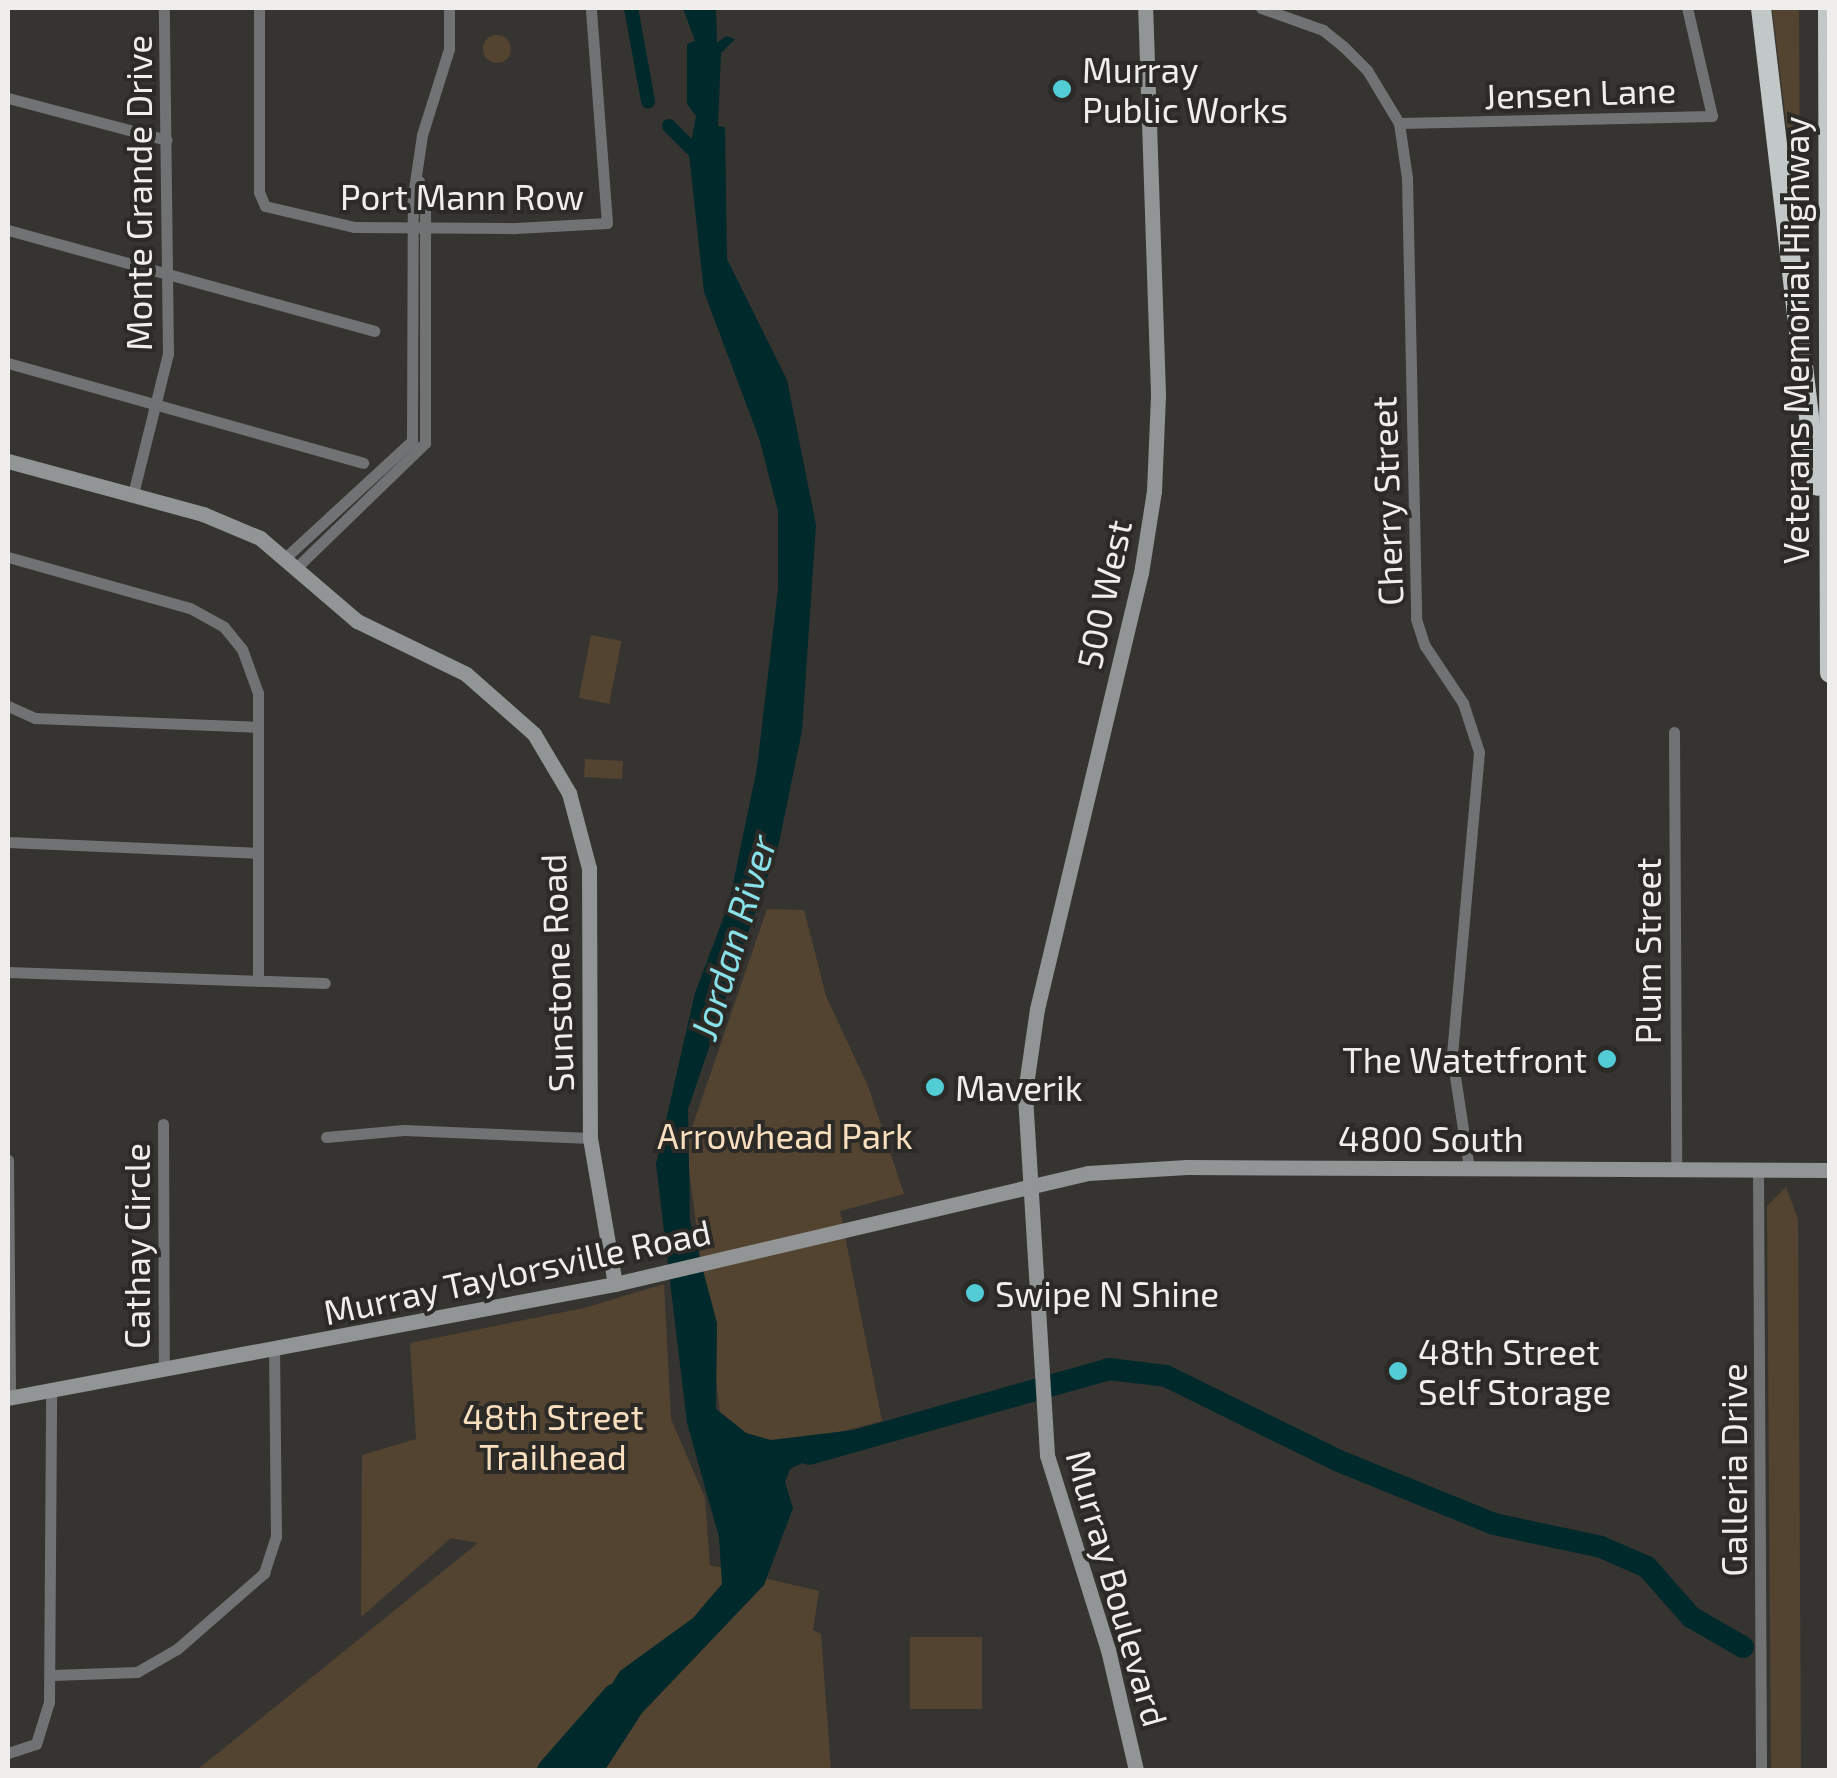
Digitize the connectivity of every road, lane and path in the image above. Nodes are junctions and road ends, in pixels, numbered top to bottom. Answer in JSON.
{"nodes":[{"id":1,"x":164,"y":8,"type":"edge"},
{"id":2,"x":259,"y":8,"type":"edge"},
{"id":3,"x":448,"y":8,"type":"edge"},
{"id":4,"x":591,"y":8,"type":"edge"},
{"id":5,"x":1145,"y":8,"type":"edge"},
{"id":6,"x":1261,"y":8,"type":"edge"},
{"id":7,"x":1687,"y":8,"type":"edge"},
{"id":8,"x":1761,"y":8,"type":"edge"},
{"id":9,"x":1828,"y":8,"type":"edge"},
{"id":10,"x":8,"y":98,"type":"edge"},
{"id":11,"x":1399,"y":123,"type":"junction"},
{"id":12,"x":167,"y":140,"type":"junction"},
{"id":13,"x":419,"y":227,"type":"junction"},
{"id":14,"x":8,"y":230,"type":"edge"},
{"id":15,"x":168,"y":273,"type":"junction"},
{"id":16,"x":374,"y":331,"type":"dead end"},
{"id":17,"x":8,"y":364,"type":"edge"},
{"id":18,"x":158,"y":405,"type":"junction"},
{"id":19,"x":8,"y":461,"type":"edge"},
{"id":20,"x":363,"y":463,"type":"dead end"},
{"id":21,"x":132,"y":494,"type":"junction"},
{"id":22,"x":1826,"y":532,"type":"junction"},
{"id":23,"x":8,"y":557,"type":"edge"},
{"id":24,"x":291,"y":563,"type":"junction"},
{"id":25,"x":1830,"y":673,"type":"edge"},
{"id":26,"x":8,"y":706,"type":"edge"},
{"id":27,"x":258,"y":727,"type":"junction"},
{"id":28,"x":1674,"y":732,"type":"dead end"},
{"id":29,"x":8,"y":842,"type":"edge"},
{"id":30,"x":258,"y":853,"type":"junction"},
{"id":31,"x":8,"y":972,"type":"edge"},
{"id":32,"x":258,"y":981,"type":"junction"},
{"id":33,"x":325,"y":983,"type":"dead end"},
{"id":34,"x":163,"y":1124,"type":"dead end"},
{"id":35,"x":326,"y":1137,"type":"dead end"},
{"id":36,"x":590,"y":1138,"type":"junction"},
{"id":37,"x":8,"y":1160,"type":"edge"},
{"id":38,"x":1469,"y":1168,"type":"junction"},
{"id":39,"x":1676,"y":1169,"type":"junction"},
{"id":40,"x":1758,"y":1169,"type":"junction"},
{"id":41,"x":1830,"y":1170,"type":"edge"},
{"id":42,"x":1034,"y":1183,"type":"junction"},
{"id":43,"x":615,"y":1284,"type":"junction"},
{"id":44,"x":274,"y":1350,"type":"junction"},
{"id":45,"x":164,"y":1369,"type":"junction"},
{"id":46,"x":52,"y":1390,"type":"junction"},
{"id":47,"x":9,"y":1398,"type":"edge"},
{"id":48,"x":52,"y":1675,"type":"junction"},
{"id":49,"x":8,"y":1752,"type":"edge"},
{"id":50,"x":1136,"y":1770,"type":"edge"},
{"id":51,"x":1761,"y":1770,"type":"edge"}],
"edges":[{"from":1,"to":12,"type":"street","name":"Monte Grande Drive"},
{"from":2,"to":13,"type":"street","name":"Port Mann Row"},
{"from":3,"to":13,"type":"street"},
{"from":4,"to":13,"type":"street","name":"Port Mann Row"},
{"from":5,"to":42,"type":"street","name":"500 West"},
{"from":6,"to":11,"type":"street","name":"Cherry Street"},
{"from":7,"to":11,"type":"street","name":"Jensen Lane"},
{"from":8,"to":22,"type":"highway"},
{"from":9,"to":22,"type":"highway","name":"Veterans Memorial Highway"},
{"from":10,"to":12,"type":"street"},
{"from":11,"to":38,"type":"street","name":"Cherry Street"},
{"from":12,"to":15,"type":"street","name":"Monte Grande Drive"},
{"from":13,"to":24,"type":"street"},
{"from":14,"to":15,"type":"street"},
{"from":15,"to":16,"type":"street"},
{"from":15,"to":18,"type":"street","name":"Monte Grande Drive"},
{"from":17,"to":18,"type":"street"},
{"from":18,"to":20,"type":"street"},
{"from":18,"to":21,"type":"street","name":"Monte Grande Drive"},
{"from":19,"to":21,"type":"street","name":"Sunstone Road"},
{"from":21,"to":24,"type":"street","name":"Sunstone Road"},
{"from":22,"to":25,"type":"highway","name":"Veterans Memorial Highway"},
{"from":23,"to":27,"type":"street"},
{"from":24,"to":36,"type":"street","name":"Sunstone Road"},
{"from":26,"to":27,"type":"street"},
{"from":27,"to":30,"type":"street"},
{"from":28,"to":39,"type":"street","name":"Plum Street"},
{"from":29,"to":30,"type":"street"},
{"from":30,"to":32,"type":"street"},
{"from":31,"to":32,"type":"street"},
{"from":32,"to":33,"type":"street"},
{"from":34,"to":45,"type":"street","name":"Cathay Circle"},
{"from":35,"to":36,"type":"street"},
{"from":36,"to":43,"type":"street","name":"Sunstone Road"},
{"from":37,"to":47,"type":"street"},
{"from":38,"to":39,"type":"street","name":"4800 South"},
{"from":38,"to":42,"type":"street","name":"4800 South"},
{"from":39,"to":40,"type":"street","name":"4800 South"},
{"from":40,"to":41,"type":"street","name":"4800 South"},
{"from":40,"to":51,"type":"street","name":"Galleria Drive"},
{"from":42,"to":43,"type":"street","name":"Murray Taylorsville Road"},
{"from":42,"to":50,"type":"street","name":"Murray Boulevard"},
{"from":43,"to":44,"type":"street","name":"Murray Taylorsville Road"},
{"from":44,"to":45,"type":"street","name":"Murray Taylorsville Road"},
{"from":44,"to":48,"type":"street"},
{"from":45,"to":46,"type":"street","name":"Murray Taylorsville Road"},
{"from":46,"to":47,"type":"street","name":"Murray Taylorsville Road"},
{"from":46,"to":48,"type":"street"},
{"from":48,"to":49,"type":"street"}]}
